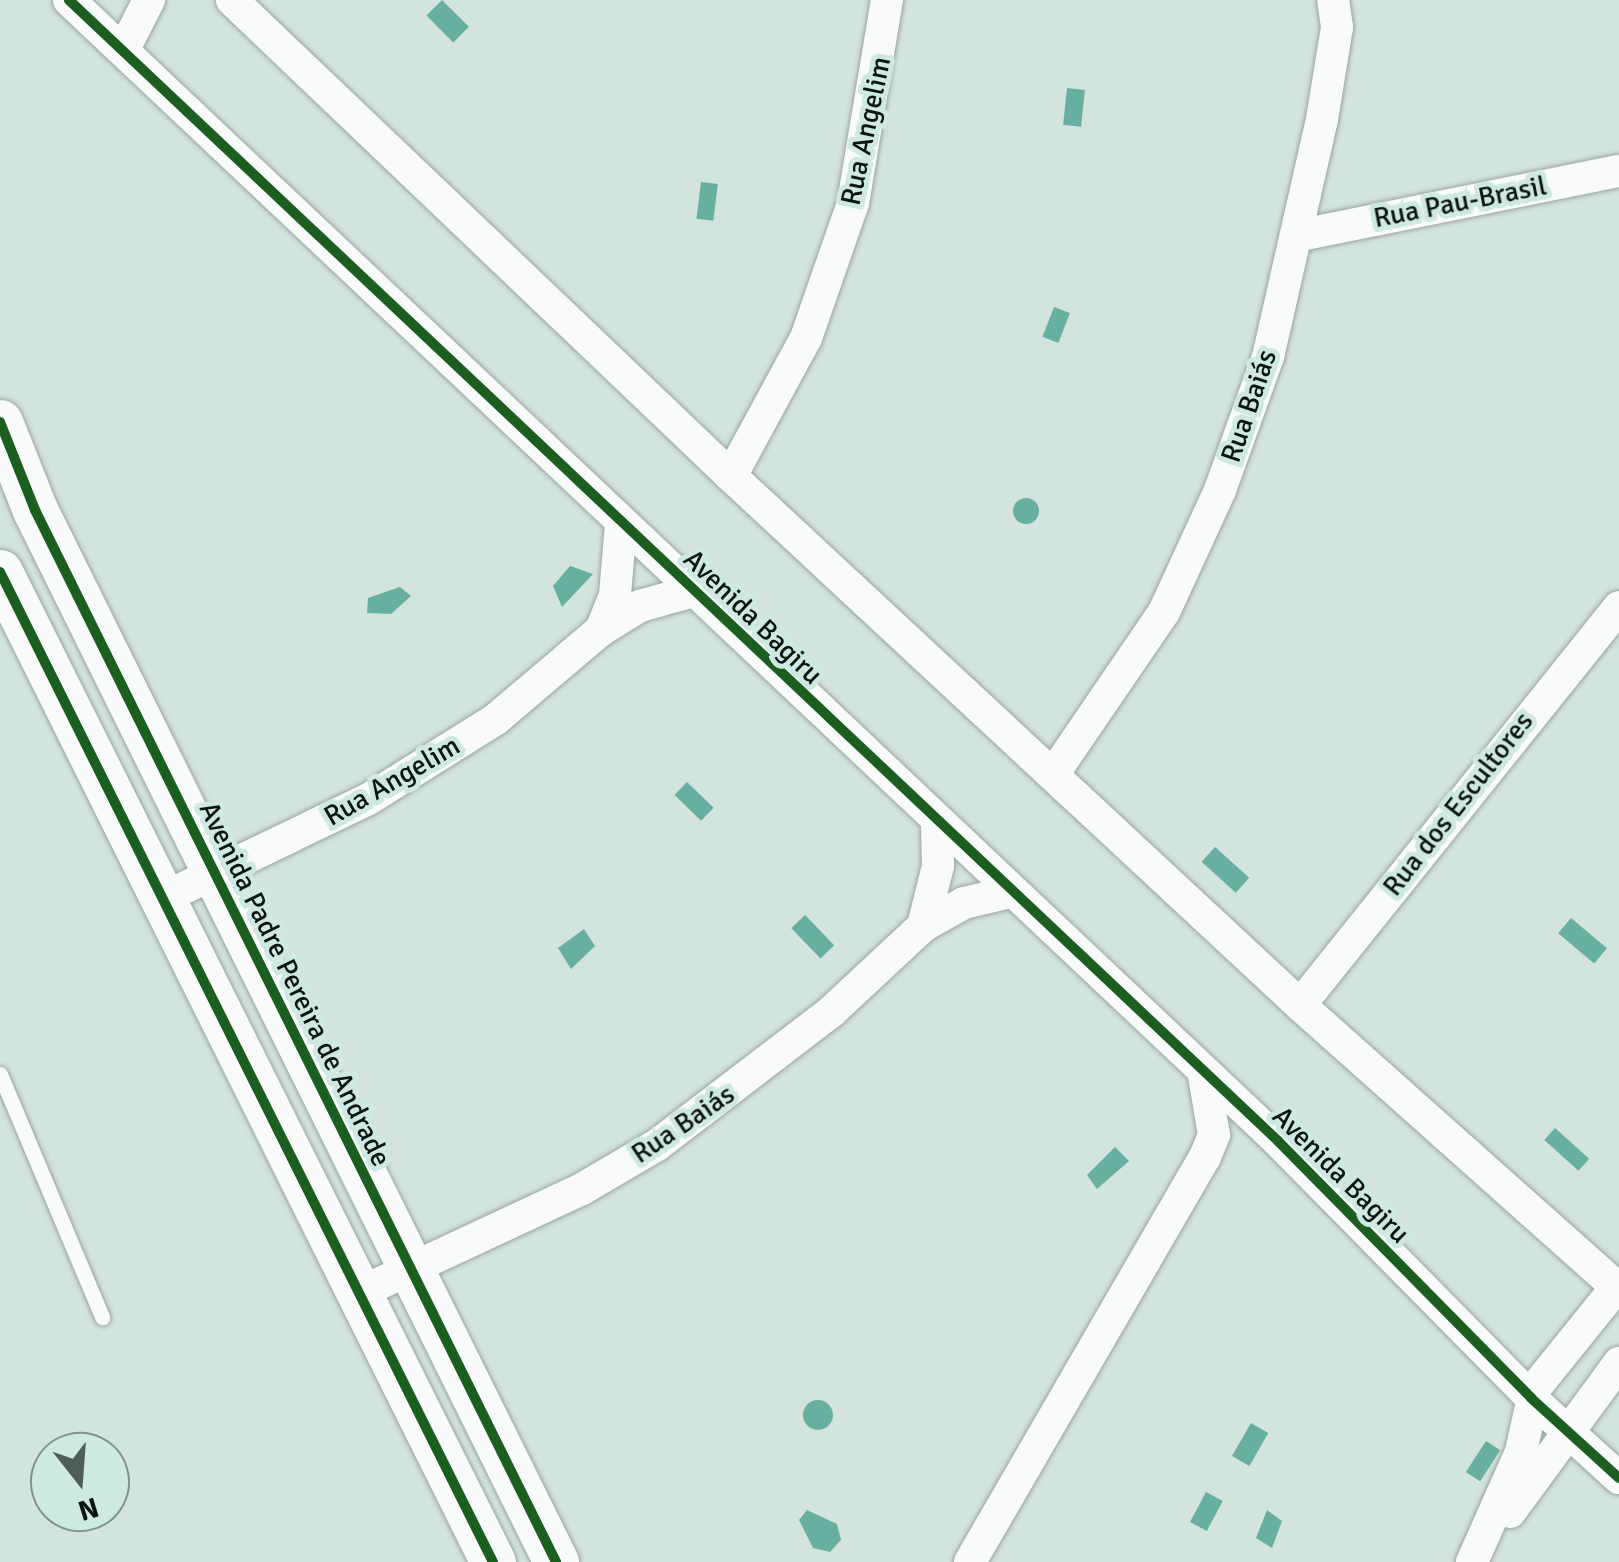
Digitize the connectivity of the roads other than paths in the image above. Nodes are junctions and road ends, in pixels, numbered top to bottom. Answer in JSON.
{"nodes":[{"id":1,"x":69,"y":0,"type":"edge"},
{"id":2,"x":149,"y":0,"type":"edge"},
{"id":3,"x":232,"y":0,"type":"edge"},
{"id":4,"x":887,"y":0,"type":"edge"},
{"id":5,"x":1333,"y":0,"type":"edge"},
{"id":6,"x":124,"y":49,"type":"junction"},
{"id":7,"x":1619,"y":171,"type":"edge"},
{"id":8,"x":1301,"y":235,"type":"junction"},
{"id":9,"x":0,"y":422,"type":"edge"},
{"id":10,"x":731,"y":476,"type":"junction"},
{"id":11,"x":621,"y":524,"type":"junction"},
{"id":12,"x":0,"y":572,"type":"edge"},
{"id":13,"x":694,"y":591,"type":"junction"},
{"id":14,"x":1619,"y":607,"type":"edge"},
{"id":15,"x":11,"y":612,"type":"edge"},
{"id":16,"x":602,"y":630,"type":"junction"},
{"id":17,"x":1054,"y":773,"type":"junction"},
{"id":18,"x":937,"y":824,"type":"junction"},
{"id":19,"x":217,"y":872,"type":"junction"},
{"id":20,"x":1010,"y":892,"type":"junction"},
{"id":21,"x":161,"y":899,"type":"junction"},
{"id":22,"x":923,"y":926,"type":"junction"},
{"id":23,"x":1300,"y":1005,"type":"junction"},
{"id":24,"x":0,"y":1074,"type":"edge"},
{"id":25,"x":1204,"y":1076,"type":"junction"},
{"id":26,"x":1273,"y":1136,"type":"junction"},
{"id":27,"x":1205,"y":1156,"type":"junction"},
{"id":28,"x":409,"y":1270,"type":"junction"},
{"id":29,"x":1618,"y":1287,"type":"edge"},
{"id":30,"x":359,"y":1293,"type":"junction"},
{"id":31,"x":102,"y":1317,"type":"dead end"},
{"id":32,"x":1619,"y":1363,"type":"edge"},
{"id":33,"x":1530,"y":1398,"type":"junction"},
{"id":34,"x":1571,"y":1435,"type":"junction"},
{"id":35,"x":1619,"y":1478,"type":"edge"},
{"id":36,"x":1473,"y":1561,"type":"edge"},
{"id":37,"x":493,"y":1562,"type":"edge"},
{"id":38,"x":556,"y":1562,"type":"edge"},
{"id":39,"x":970,"y":1562,"type":"edge"}],
"edges":[{"from":1,"to":6,"type":"street","name":"Avenida Bagiru"},
{"from":2,"to":6,"type":"street"},
{"from":3,"to":10,"type":"street"},
{"from":4,"to":10,"type":"street","name":"Rua Angelim"},
{"from":5,"to":8,"type":"street","name":"Rua Baiás"},
{"from":6,"to":11,"type":"street","name":"Avenida Bagiru"},
{"from":7,"to":8,"type":"street","name":"Rua Pau-Brasil"},
{"from":8,"to":17,"type":"street","name":"Rua Baiás"},
{"from":9,"to":19,"type":"street","name":"Avenida Padre Pereira de Andrade"},
{"from":10,"to":17,"type":"street"},
{"from":11,"to":13,"type":"street","name":"Avenida Bagiru"},
{"from":11,"to":16,"type":"street"},
{"from":12,"to":15,"type":"street"},
{"from":13,"to":16,"type":"street","name":"Rua Angelim"},
{"from":13,"to":18,"type":"street","name":"Avenida Bagiru"},
{"from":14,"to":23,"type":"street","name":"Rua dos Escultores"},
{"from":15,"to":21,"type":"street"},
{"from":16,"to":19,"type":"street","name":"Rua Angelim"},
{"from":17,"to":23,"type":"street"},
{"from":18,"to":20,"type":"street","name":"Avenida Bagiru"},
{"from":18,"to":22,"type":"street"},
{"from":19,"to":21,"type":"street","name":"Rua Angelim"},
{"from":19,"to":28,"type":"street","name":"Avenida Padre Pereira de Andrade"},
{"from":20,"to":22,"type":"street","name":"Rua Baiás"},
{"from":20,"to":25,"type":"street","name":"Avenida Bagiru"},
{"from":21,"to":30,"type":"street"},
{"from":22,"to":28,"type":"street","name":"Rua Baiás"},
{"from":23,"to":29,"type":"street"},
{"from":24,"to":31,"type":"lane"},
{"from":25,"to":26,"type":"street","name":"Avenida Bagiru"},
{"from":25,"to":27,"type":"street"},
{"from":26,"to":27,"type":"street"},
{"from":26,"to":33,"type":"street","name":"Avenida Bagiru"},
{"from":27,"to":39,"type":"street"},
{"from":28,"to":30,"type":"street"},
{"from":28,"to":38,"type":"street","name":"Avenida Padre Pereira de Andrade"},
{"from":29,"to":33,"type":"street"},
{"from":30,"to":37,"type":"street"},
{"from":32,"to":34,"type":"street"},
{"from":33,"to":34,"type":"street","name":"Avenida Bagiru"},
{"from":33,"to":36,"type":"street"},
{"from":34,"to":35,"type":"street","name":"Avenida Bagiru"},
{"from":34,"to":36,"type":"street"}]}
